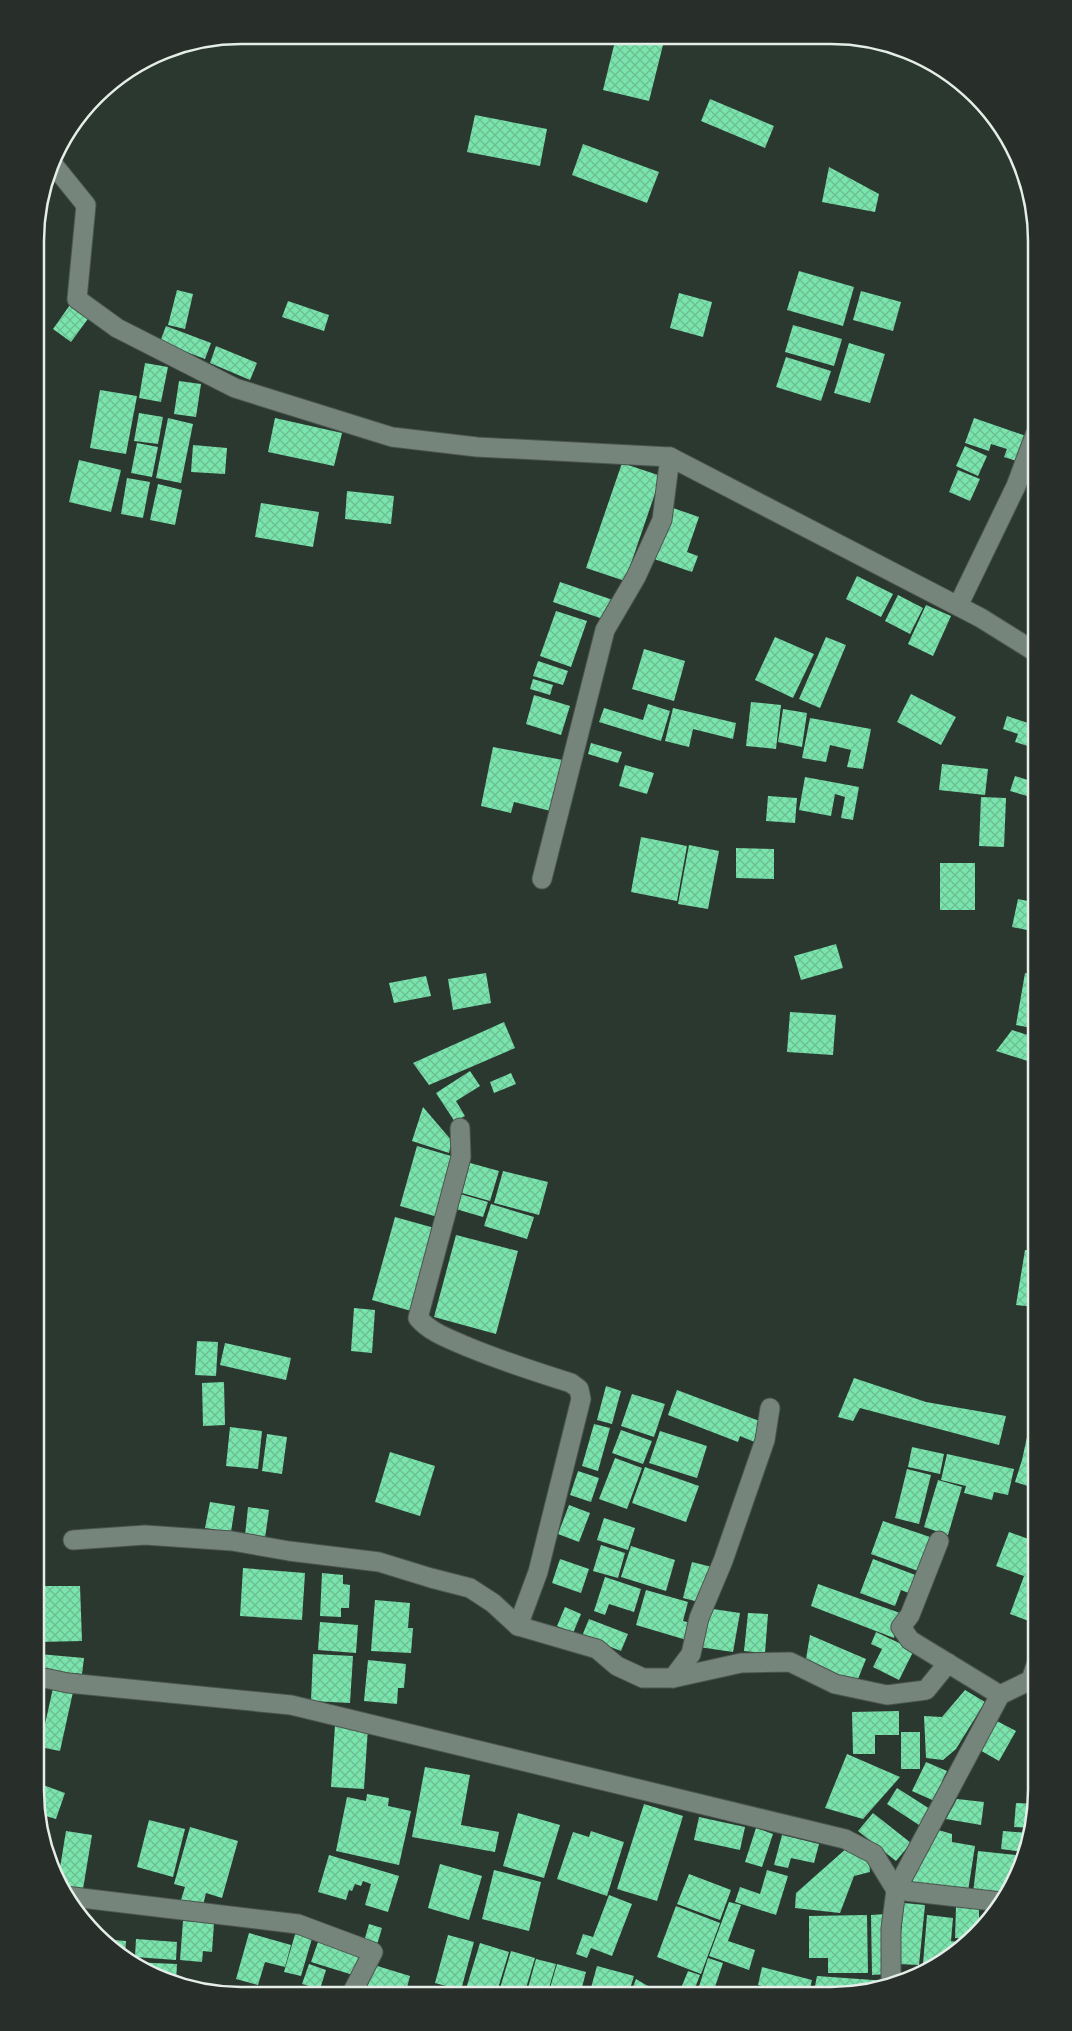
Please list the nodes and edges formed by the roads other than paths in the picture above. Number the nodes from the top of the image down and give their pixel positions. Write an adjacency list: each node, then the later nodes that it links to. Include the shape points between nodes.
1 (57, 169): 3 (street, via 86,205 77,299 117,328 235,388 392,437 477,447)
2 (1028, 454): 4 (street)
3 (670, 457): 4 (street); 6 (street, via 662,520 636,577 605,630)
4 (958, 606): 5 (street)
5 (1028, 647)
6 (542, 879)
7 (460, 1128): 11 (street, via 461,1157 418,1318 425,1327 443,1336 503,1361 571,1383 579,1388 580,1394 538,1572)
8 (770, 1408): 14 (street, via 764,1440 723,1561 698,1618 691,1654)
9 (73, 1540): 11 (street, via 144,1534 232,1541 378,1562 470,1588)
10 (939, 1541): 12 (street, via 910,1615 901,1627 910,1640)
11 (518, 1626): 14 (street, via 597,1650 617,1666 643,1678)
12 (948, 1663): 14 (street, via 926,1690 887,1695 836,1684 790,1662 741,1663); 16 (street)
13 (44, 1678): 17 (street, via 291,1705 845,1839 874,1854)
14 (673, 1678)
15 (1028, 1681): 16 (street)
16 (1000, 1695): 17 (street)
17 (896, 1890): 19 (street); 20 (street, via 890,1928)
18 (75, 1897): 21 (street, via 298,1924 373,1952)
19 (994, 1901)
20 (891, 1978)
21 (355, 1987)

